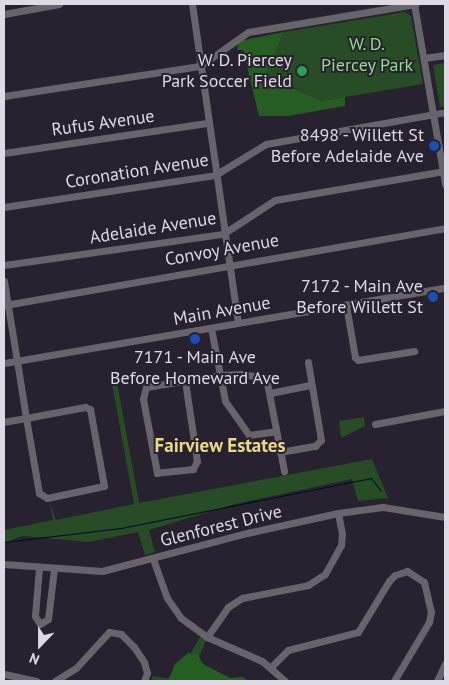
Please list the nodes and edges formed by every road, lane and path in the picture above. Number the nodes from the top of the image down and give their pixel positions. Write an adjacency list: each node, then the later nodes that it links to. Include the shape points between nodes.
1 (59, 4): 4 (street)
2 (192, 4): 7 (street)
3 (415, 4): 6 (street); 7 (street, via 248,32)
4 (4, 14)
5 (445, 55): 6 (street)
6 (424, 58): 10 (street)
7 (200, 66): 8 (street); 11 (street)
8 (4, 96)
9 (445, 112): 10 (street, Coronation Avenue)
10 (434, 114): 13 (street); 14 (street, Coronation Avenue, via 266,144)
11 (207, 124): 12 (street, Rufus Avenue); 14 (street)
12 (4, 152)
13 (444, 171): 15 (street); 18 (street, Adelaide Avenue, via 276,200)
14 (215, 175): 16 (street, Coronation Avenue); 18 (street)
15 (445, 184)
16 (4, 207)
17 (445, 228): 20 (street, Convoy Avenue)
18 (223, 234): 19 (street, Adelaide Avenue); 20 (street)
19 (4, 265)
20 (228, 265): 23 (street, Convoy Avenue); 25 (street)
21 (4, 281): 23 (street)
22 (445, 288): 24 (street, Main Avenue)
23 (6, 305): 28 (street)
24 (346, 305): 25 (street, Main Avenue); 27 (street, via 358,360)
25 (238, 324): 26 (street, Main Avenue)
26 (211, 328): 28 (street, Main Avenue); 31 (street)
27 (414, 351)
28 (17, 361): 30 (street, Main Avenue); 36 (street)
29 (308, 362): 33 (street)
30 (4, 363)
31 (220, 375): 32 (street); 34 (street, via 264,376); 39 (street, via 225,401 246,433)
32 (185, 381): 32 (street, via 146,387 143,392 155,467 162,474 193,469 197,461)
33 (310, 385): 34 (street); 40 (street, via 321,440 314,446)
34 (270, 392): 39 (street)
35 (445, 411): 38 (street)
36 (26, 418): 36 (street, via 42,497 104,486 93,415 85,407); 37 (street)
37 (4, 422)
38 (375, 424)
39 (276, 431): 40 (street)
40 (280, 452): 41 (street)
41 (284, 471)
42 (338, 513): 43 (street, Glenforest Drive, via 383,506); 44 (street, Glenforest Drive, via 247,533); 48 (street, via 341,545 319,580 242,598 228,607)
43 (445, 517)
44 (153, 559): 47 (street, Glenforest Drive, via 102,571); 48 (street, via 174,610)
45 (4, 564): 46 (street, Glenforest Drive)
46 (39, 568): 47 (street, Glenforest Drive); 47 (street, via 35,616 40,624 48,619)
47 (54, 569)
48 (207, 637): 50 (street)
49 (445, 664): 57 (street)
50 (271, 666): 55 (street); 56 (street, via 288,650 358,632 389,581 407,571 424,582 431,612 426,628)
51 (4, 674): 52 (street)
52 (36, 681)
53 (54, 681): 54 (street, via 76,668 109,632 121,634 134,647 144,662 147,673)
54 (144, 681)
55 (285, 681)
56 (394, 681)
57 (437, 681)

